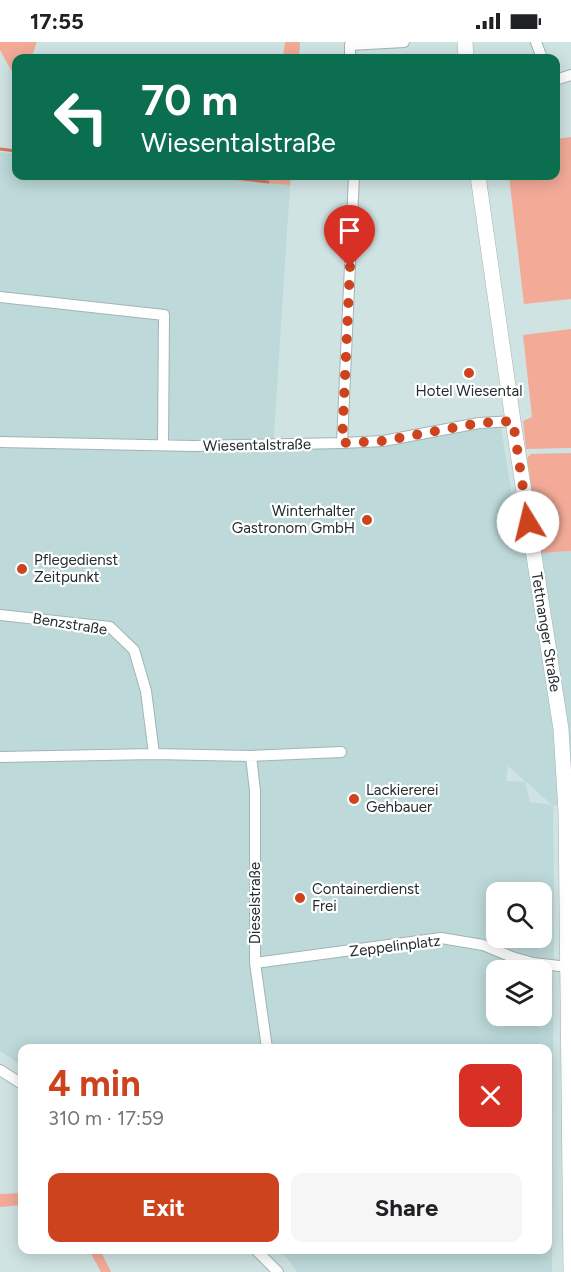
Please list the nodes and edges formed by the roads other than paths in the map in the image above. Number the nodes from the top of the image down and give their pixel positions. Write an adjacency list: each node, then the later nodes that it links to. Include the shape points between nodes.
1 (404, 42): 2 (street, via 350,45)
2 (350, 54)
3 (354, 180): 8 (street)
4 (479, 180): 6 (main road, Tettnanger Straße)
5 (0, 297): 9 (street, via 164,315)
6 (513, 421): 8 (street, Wiesentalstraße, via 479,423 383,441); 16 (main road, Tettnanger Straße, via 561,729)
7 (0, 442): 9 (street, Wiesentalstraße)
8 (342, 443): 9 (street, Wiesentalstraße)
9 (163, 446)
10 (0, 615): 12 (street, Benzstraße, via 110,627 134,650 146,691)
11 (342, 752): 13 (street)
12 (154, 754): 13 (street); 14 (street)
13 (251, 756): 15 (street, Dieselstraße, via 255,791)
14 (0, 757)
15 (255, 963): 16 (street, Zeppelinplatz, via 441,938 483,945 533,963); 17 (street, Dieselstraße)
16 (569, 963): 22 (main road, Tettnanger Straße)
17 (266, 1044)
18 (0, 1070): 19 (street)
19 (18, 1081)
20 (260, 1254): 21 (street)
21 (278, 1272)
22 (571, 1272)

